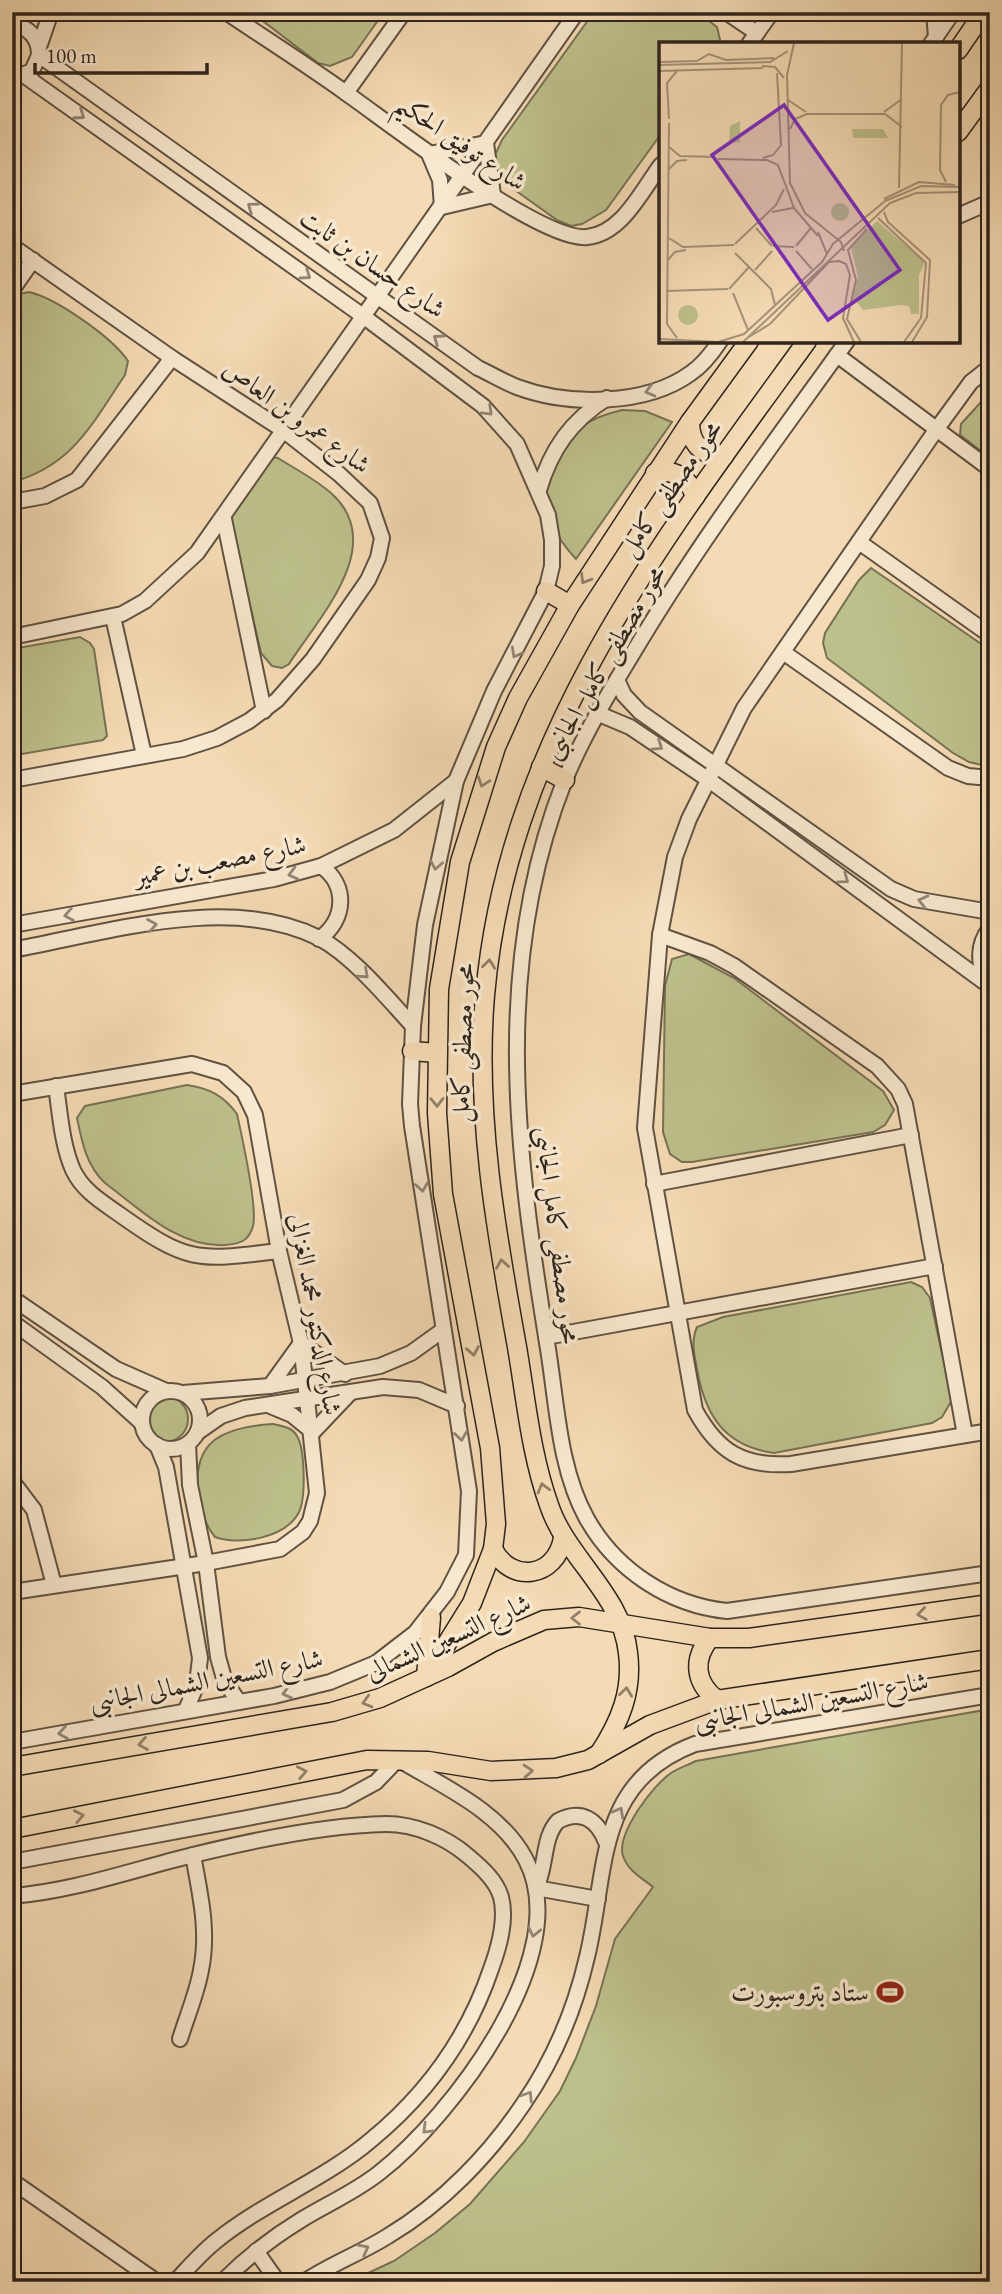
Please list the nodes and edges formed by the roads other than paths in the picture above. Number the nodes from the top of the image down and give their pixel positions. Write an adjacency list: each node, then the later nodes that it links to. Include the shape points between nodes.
1 (20, 12): 11 (street)
2 (51, 12): 15 (street)
3 (226, 12): 18 (street, شارع توفيق الحكيم)
4 (404, 12): 18 (street)
5 (577, 12): 20 (street)
6 (726, 12): 12 (street)
7 (772, 12): 12 (street)
8 (934, 12): 13 (street)
9 (953, 12): 13 (street)
10 (984, 12): 14 (main road)
11 (12, 22): 15 (street, شارع حسان بن ثابت, via 27,29)
12 (753, 38)
13 (933, 40)
14 (960, 47)
15 (39, 51): 16 (street, via 37,63); 31 (street, شارع حسان بن ثابت, one-way to 15)
16 (17, 79): 32 (street, شارع حسان بن ثابت, one-way to 32)
17 (990, 88): 19 (main road)
18 (346, 93): 21 (street, شارع توفيق الحكيم)
19 (960, 129)
20 (486, 143): 21 (street); 23 (street); 24 (street)
21 (429, 154): 23 (street, شارع توفيق الحكيم); 26 (street, via 440,180)
22 (659, 167): 24 (street, شارع توفيق الحكيم, via 619,221 604,233 586,237 551,228)
23 (463, 176): 24 (street, شارع توفيق الحكيم); 26 (street)
24 (493, 195): 26 (street)
25 (990, 202): 27 (street)
26 (442, 207): 31 (street)
27 (960, 215)
28 (12, 246): 29 (street, شارع عمرو بن العاص)
29 (33, 260): 30 (street); 38 (street, شارع عمرو بن العاص)
30 (12, 289)
31 (377, 297): 32 (street); 40 (street, شارع حسان بن ثابت, one-way to 31, via 569,398 517,387 478,368)
32 (363, 316): 42 (street); 47 (street, شارع حسان بن ثابت, one-way to 47, via 483,406 517,444)
33 (719, 343): 40 (street, شارع حسان بن ثابت, one-way to 40, via 708,358 673,384)
34 (747, 343): 41 (main road, محور مصطفى كامل)
35 (806, 343): 44 (main road, محور مصطفى كامل)
36 (846, 343): 37 (street, محور مصطفى كامل الجانبى)
37 (837, 355): 43 (street); 58 (street, محور مصطفى كامل الجانبى, via 690,561)
38 (172, 358): 42 (street, شارع عمرو بن العاص); 49 (street, via 77,480 45,496)
39 (990, 367): 43 (street, via 971,382)
40 (608, 398): 47 (street, via 570,426 556,446)
41 (690, 422): 44 (main road, via 698,448); 46 (main road, محور مصطفى كامل)
42 (283, 430): 50 (street); 59 (street, شارع عمرو بن العاص, via 370,503 382,538 378,558 356,598 306,667)
43 (936, 430): 45 (street); 51 (street)
44 (724, 456): 48 (main road, محور مصطفى كامل)
45 (990, 469)
46 (655, 473): 48 (main road, via 681,475); 53 (main road, محور مصطفى كامل, one-way to 53)
47 (539, 491): 52 (street, شارع حسان بن ثابت, via 552,540)
48 (695, 497): 62 (main road, محور مصطفى كامل, via 599,646)
49 (12, 502)
50 (223, 519): 54 (street, via 197,553 158,590); 59 (street)
51 (859, 542): 55 (street); 57 (street)
52 (546, 591): 53 (main road); 67 (street, one-way to 67, via 490,701)
53 (570, 605): 78 (main road, محور مصطفى كامل, one-way to 78, via 518,698 476,804 444,946)
54 (113, 617): 56 (street); 61 (street)
55 (990, 635)
56 (12, 637)
57 (783, 652): 63 (street, via 744,708); 64 (street, via 948,768)
58 (617, 680): 60 (street, محور مصطفى كامل الجانبى); 63 (street, via 640,712)
59 (264, 711): 61 (street, شارع عمرو بن العاص, via 201,744)
60 (599, 714): 63 (street, one-way to 63); 66 (street, محور مصطفى كامل الجانبى)
61 (144, 755): 65 (street, شارع عمرو بن العاص)
62 (541, 767): 66 (main road); 108 (main road, محور مصطفى كامل, one-way to 62, via 537,1461 507,1290 490,1190 483,1071 485,994 493,942 517,839)
63 (712, 773): 69 (street, one-way to 63, via 938,905 891,889); 72 (street, via 675,857); 75 (street, one-way to 75)
64 (990, 778)
65 (12, 779)
66 (565, 780): 89 (street, محور مصطفى كامل الجانبى, via 542,850 516,995 520,1148)
67 (456, 781): 68 (street, شارع مصعب بن عمير, via 394,830); 76 (street, one-way to 76, via 425,925)
68 (321, 866): 70 (street, شارع مصعب بن عمير, one-way to 70, via 274,879); 73 (street, via 334,875 341,902 331,930)
69 (990, 912)
70 (12, 925)
71 (990, 928): 75 (street, via 979,958)
72 (660, 935): 81 (street, via 734,966 877,1066 898,1089); 82 (street, via 646,1114)
73 (319, 939): 74 (street, شارع مصعب بن عمير, one-way to 73, via 208,917 262,922); 76 (street, شارع مصعب بن عمير, one-way to 76, via 374,984)
74 (12, 950)
75 (988, 985)
76 (413, 1026): 77 (street)
77 (412, 1051): 78 (main road); 88 (street, one-way to 88, via 410,1104)
78 (437, 1053): 109 (main road, محور مصطفى كامل, one-way to 109, via 443,1194 494,1473)
79 (56, 1086): 80 (street, شارع الدكتور محمد الغزالى); 83 (street, via 68,1158 84,1187 96,1198 161,1244 191,1256 223,1258); 83 (street, شارع الدكتور محمد الغزالى, via 192,1064 209,1067 234,1081 255,1115)
80 (12, 1094)
81 (911, 1135): 82 (street); 84 (street)
82 (654, 1184): 86 (street)
83 (279, 1251): 90 (street, شارع الدكتور محمد الغزالى)
84 (934, 1266): 86 (street); 104 (street)
85 (12, 1297): 94 (street, via 116,1369)
86 (677, 1313): 89 (street); 104 (street, via 695,1410 706,1431 744,1460 791,1464)
87 (12, 1322): 100 (street, via 102,1387)
88 (443, 1330): 91 (street, via 396,1361); 99 (street)
89 (546, 1337): 112 (street, محور مصطفى كامل الجانبى, via 566,1466 575,1493 603,1543 633,1572 689,1604 727,1611)
90 (301, 1343): 91 (street); 92 (street, شارع الدكتور محمد الغزالى); 93 (street)
91 (345, 1374): 92 (street)
92 (306, 1380): 93 (street); 97 (street, شارع الدكتور محمد الغزالى)
93 (270, 1386): 95 (street)
94 (166, 1391): 95 (street); 100 (street, via 148,1402)
95 (183, 1393): 102 (street, via 199,1409)
96 (351, 1393): 97 (street); 99 (street, via 401,1387); 103 (street)
97 (308, 1399): 98 (street); 103 (street, شارع الدكتور محمد الغزالى)
98 (266, 1404): 102 (street, via 221,1416); 103 (street, via 292,1415)
99 (457, 1406): 116 (street, one-way to 116, via 469,1491 469,1535 466,1555)
100 (142, 1423): 106 (street)
101 (990, 1431): 104 (street)
102 (198, 1432): 105 (street)
103 (313, 1432): 110 (street, شارع الدكتور محمد الغزالى, via 317,1493 303,1532 280,1549)
104 (965, 1435)
105 (188, 1444): 106 (street, via 172,1450); 110 (street, via 190,1485)
106 (157, 1445): 111 (street, via 166,1467)
107 (12, 1481): 113 (street, via 34,1510)
108 (563, 1538): 109 (main road, via 556,1557 532,1573 512,1570); 117 (main road, محور مصطفى كامل)
109 (493, 1549): 120 (main road, محور مصطفى كامل, via 472,1603)
110 (206, 1563): 111 (street, شارع الدكتور محمد الغزالى); 123 (street, via 220,1669)
111 (183, 1567): 113 (street, شارع الدكتور محمد الغزالى); 124 (street, via 200,1658 197,1684)
112 (990, 1573)
113 (54, 1585): 114 (street, شارع الدكتور محمد الغزالى)
114 (12, 1592)
115 (990, 1604): 118 (main road, شارع التسعين الشمالى, one-way to 118, via 788,1635)
116 (431, 1617): 120 (main road); 123 (street, شارع التسعين الشمالى الجانبى, one-way to 123, via 397,1649 354,1674)
117 (620, 1622): 118 (main road, شارع التسعين الشمالى); 120 (main road, شارع التسعين الشمالى, one-way to 120, via 575,1616 544,1620); 126 (main road, محور مصطفى كامل, one-way to 117, via 625,1703 628,1652)
118 (710, 1638): 122 (main road, via 702,1647 697,1671)
119 (990, 1659): 122 (main road)
120 (426, 1676): 128 (main road, شارع التسعين الشمالى, one-way to 128, via 380,1698 332,1712)
121 (990, 1695): 130 (street, شارع التسعين الشمالى الجانبى, one-way to 121, via 615,1819 648,1770 670,1753 695,1744)
122 (717, 1700): 126 (main road, via 650,1725)
123 (239, 1702): 124 (street, شارع التسعين الشمالى الجانبى)
124 (186, 1710): 125 (street, شارع التسعين الشمالى الجانبى, one-way to 125)
125 (12, 1742)
126 (599, 1754): 127 (main road, one-way to 126, via 523,1772 556,1768)
127 (398, 1759): 129 (main road, one-way to 127, via 332,1766); 132 (street, via 376,1782 343,1800); 133 (street, via 481,1811 508,1834 526,1860)
128 (12, 1767)
129 (12, 1829)
130 (606, 1842): 133 (street, via 596,1823 587,1817 558,1821 547,1838 547,1858); 135 (street)
131 (193, 1855): 134 (street, via 66,1889); 136 (street, via 203,1908 204,1949 197,1989); 140 (street, via 370,1825 426,1831 463,1852 491,1879 503,1907 502,1932 480,2003 443,2065 418,2095 344,2161 215,2242)
132 (12, 1861)
133 (536, 1888): 135 (street); 138 (street, one-way to 138, via 537,1922 522,1979 486,2055 465,2083 437,2118 380,2173)
134 (12, 1896)
135 (598, 1899): 143 (street, one-way to 135, via 420,2214 502,2133 562,2035 587,1958)
136 (180, 2039)
137 (12, 2181): 139 (street)
138 (256, 2251): 141 (street); 142 (street)
139 (157, 2282)
140 (175, 2282)
141 (222, 2282)
142 (278, 2282)
143 (304, 2282)

